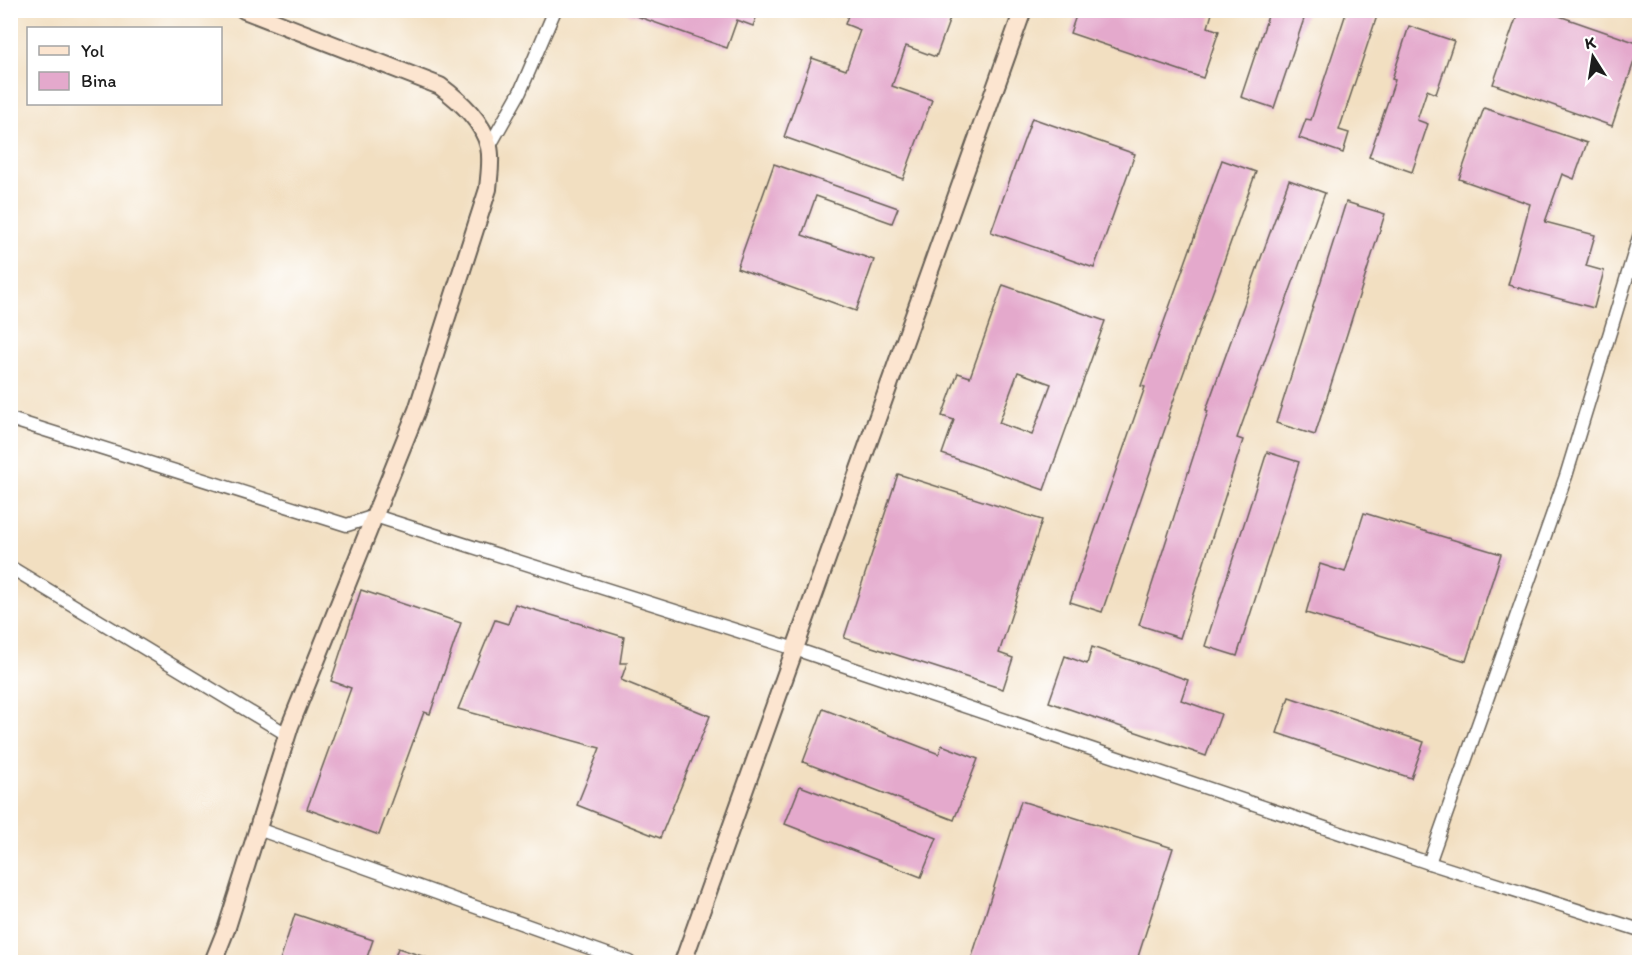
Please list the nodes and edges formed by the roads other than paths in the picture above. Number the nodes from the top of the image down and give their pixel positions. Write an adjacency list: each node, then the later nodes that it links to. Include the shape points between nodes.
1 (244, 10): 4 (street, via 440,86 463,104)
2 (555, 10): 4 (street, via 520,92)
3 (1023, 10): 9 (street)
4 (489, 147): 7 (street, via 488,189 417,410)
5 (1640, 234): 12 (street, via 1566,476)
6 (10, 419): 7 (street, via 347,525)
7 (375, 516): 9 (street); 10 (street)
8 (10, 567): 10 (street)
9 (795, 649): 12 (street); 16 (street)
10 (288, 735): 11 (street)
11 (258, 829): 14 (street); 15 (street)
12 (1429, 863): 13 (street)
13 (1640, 930)
14 (213, 963)
15 (629, 963)
16 (683, 963)

